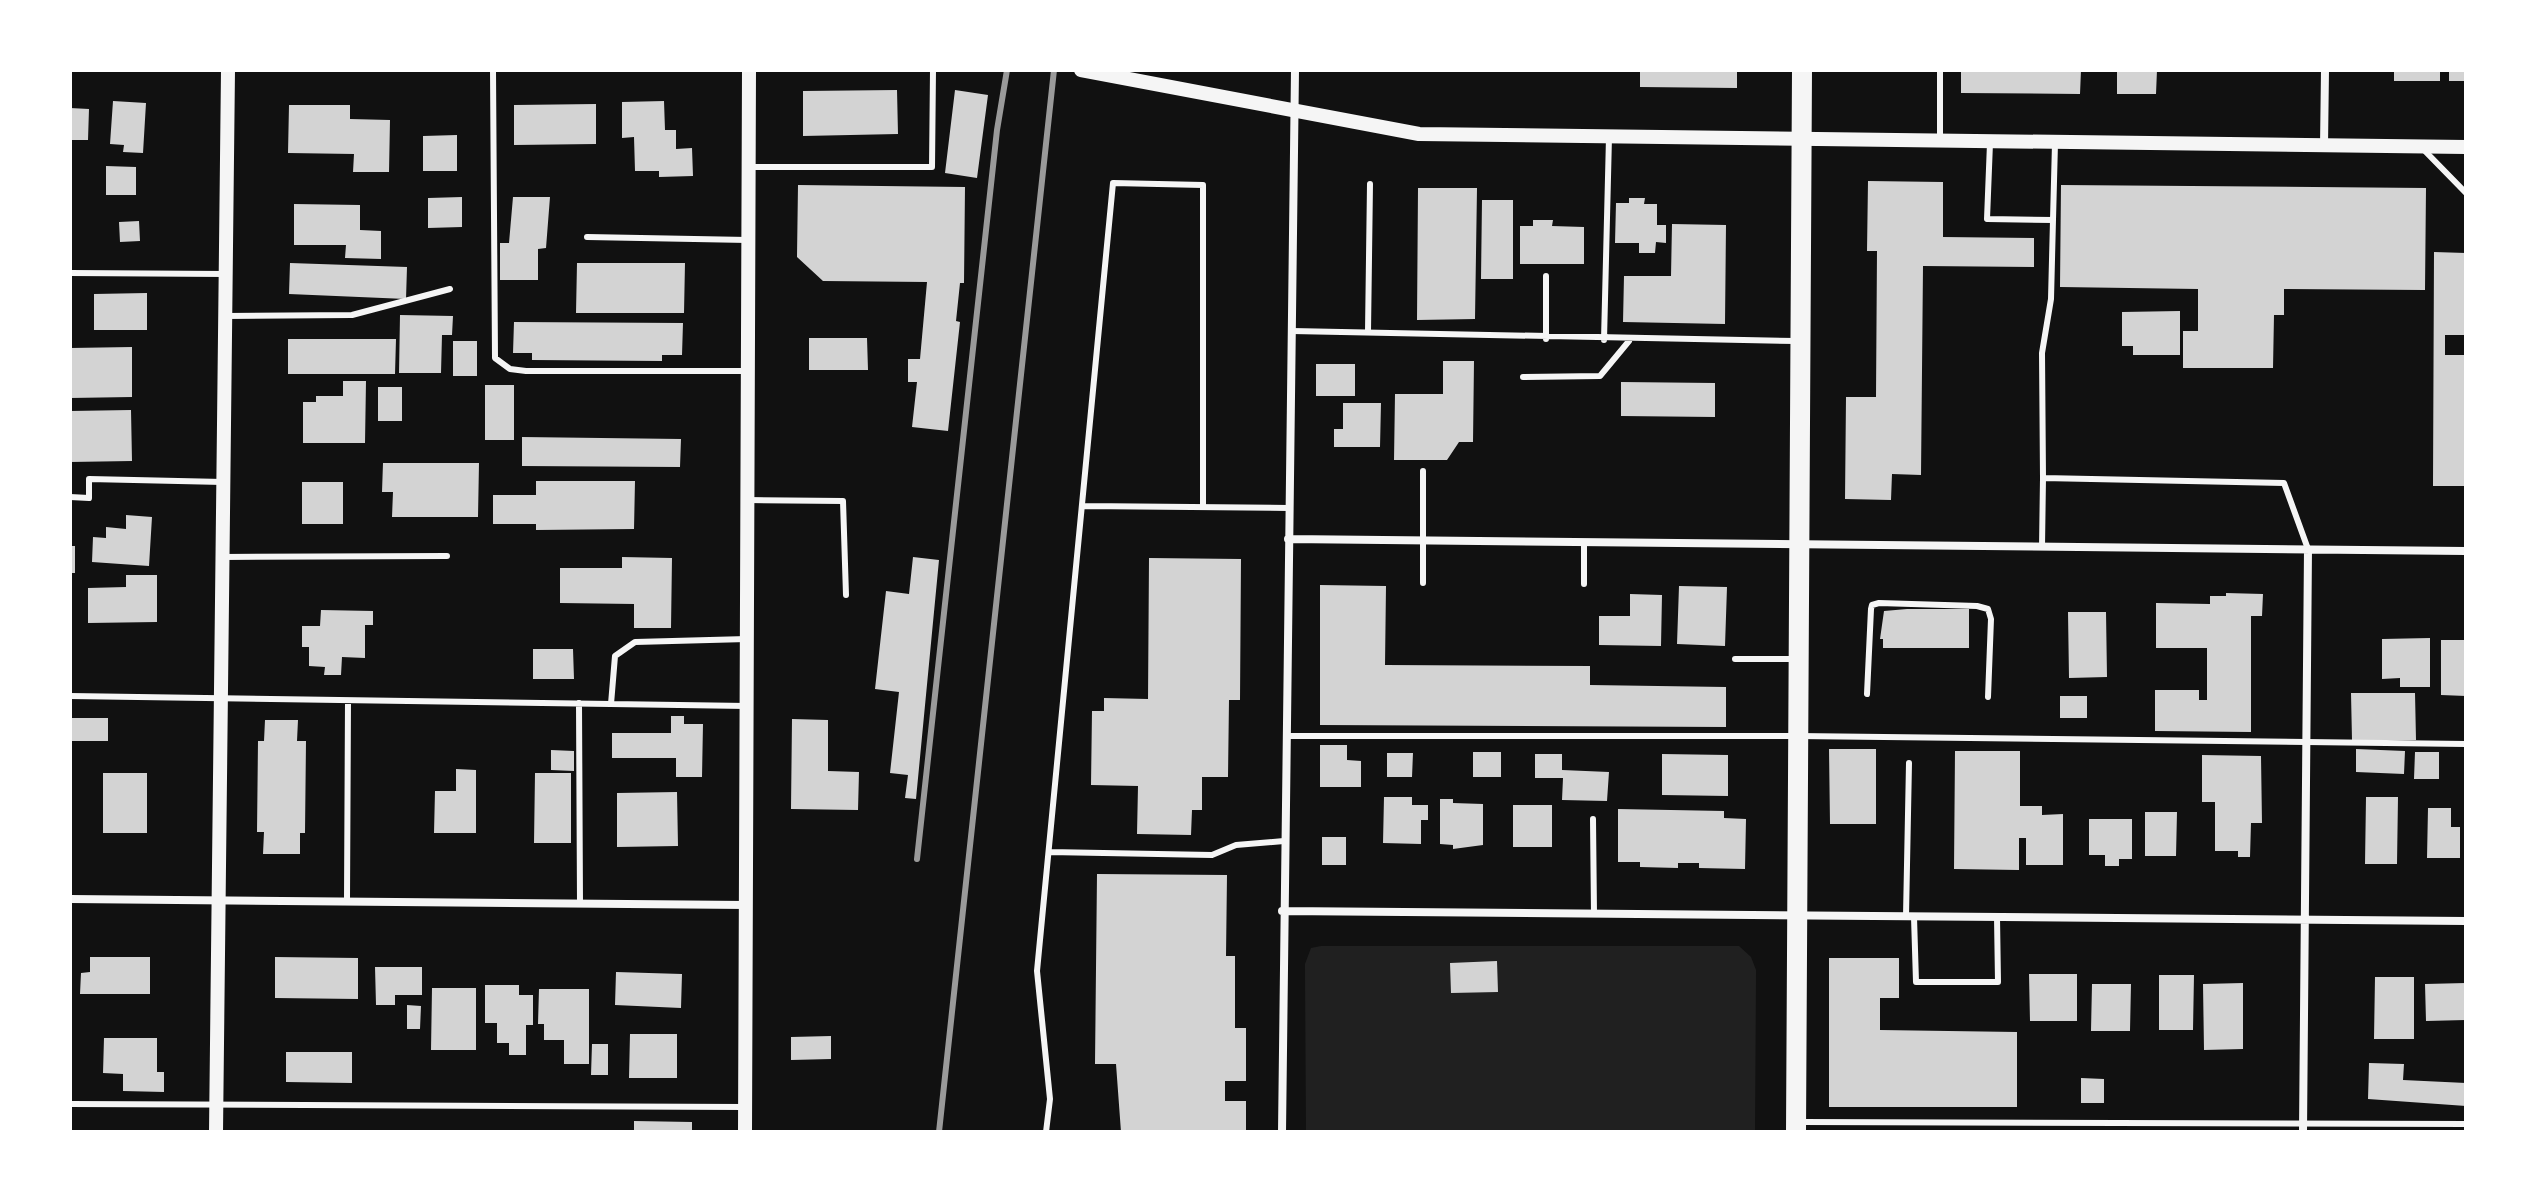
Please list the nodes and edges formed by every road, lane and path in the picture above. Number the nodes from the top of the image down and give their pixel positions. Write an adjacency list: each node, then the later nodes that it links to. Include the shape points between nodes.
1 (228, 70): 26 (street)
2 (493, 70): 36 (lane, via 495,358 510,369 526,371)
3 (749, 70): 19 (street)
4 (933, 70): 19 (lane, via 932,167)
5 (1081, 70): 10 (street)
6 (1295, 70): 10 (street)
7 (1802, 70): 12 (main road)
8 (1940, 70): 13 (lane)
9 (2325, 70): 16 (street)
10 (1295, 109): 11 (street, via 1419,134); 30 (street)
11 (1609, 137): 12 (street); 33 (lane)
12 (1802, 141): 13 (street); 35 (main road)
13 (1940, 142): 14 (street)
14 (1990, 143): 15 (street); 22 (lane, via 1987,219)
15 (2055, 143): 16 (street); 22 (lane)
16 (2324, 146): 17 (street)
17 (2421, 147): 18 (street); 21 (lane)
18 (2466, 147)
19 (749, 167): 24 (street)
20 (1370, 184): 31 (lane)
21 (2466, 193)
22 (2053, 220): 39 (lane, via 2051,299 2042,353)
23 (587, 237): 24 (lane)
24 (748, 240): 36 (street)
25 (70, 273): 26 (lane)
26 (226, 274): 29 (street)
27 (1546, 276): 32 (lane)
28 (450, 289): 29 (lane, via 352,315)
29 (225, 316): 40 (street)
30 (1292, 331): 31 (lane); 45 (street)
31 (1368, 332): 32 (lane)
32 (1546, 339): 33 (lane)
33 (1604, 340): 34 (lane)
34 (1629, 341): 35 (lane); 37 (lane, via 1600,376)
35 (1800, 341): 49 (main road)
36 (748, 371): 42 (street)
37 (1523, 377)
38 (1423, 471): 47 (lane)
39 (2043, 478): 50 (lane); 51 (lane, via 2284,483)
40 (223, 482): 41 (lane, via 89,479 89,498); 54 (street)
41 (70, 497)
42 (748, 500): 57 (lane, via 843,501); 58 (street)
43 (1084, 506): 44 (lane); 44 (lane, via 1113,183 1203,185); 76 (lane)
44 (1203, 507): 45 (lane)
45 (1289, 508): 46 (street)
46 (1288, 539): 47 (street); 69 (street)
47 (1422, 541): 48 (street); 55 (lane)
48 (1584, 542): 49 (street); 56 (lane)
49 (1798, 545): 50 (street); 60 (main road)
50 (2042, 547): 51 (street)
51 (2308, 549): 52 (street); 71 (street)
52 (2466, 551)
53 (447, 556): 54 (lane)
54 (222, 557): 64 (street)
55 (1423, 583)
56 (1584, 584)
57 (846, 595)
58 (747, 639): 67 (lane, via 635,642 615,656); 68 (street)
59 (1735, 659): 60 (lane)
60 (1798, 659): 70 (main road)
61 (1867, 694): 63 (lane, via 1871,609 1879,603 1988,609)
62 (70, 696): 64 (lane)
63 (1988, 697)
64 (221, 700): 65 (lane); 78 (street)
65 (348, 701): 66 (lane); 79 (lane)
66 (579, 703): 67 (lane); 80 (lane)
67 (611, 704): 68 (lane)
68 (747, 706): 81 (street)
69 (1285, 736): 70 (lane); 75 (street)
70 (1798, 736): 71 (lane); 84 (main road)
71 (2307, 743): 72 (lane); 87 (street)
72 (2466, 744)
73 (1909, 763): 85 (lane)
74 (1593, 819): 83 (lane)
75 (1284, 841): 76 (lane, via 1236,845 1212,855); 82 (street)
76 (1049, 852): 99 (lane, via 1037,971 1050,1099)
77 (70, 899): 78 (street)
78 (218, 900): 79 (street); 90 (street)
79 (347, 901): 80 (street)
80 (580, 903): 81 (street)
81 (747, 905): 91 (street)
82 (1282, 911): 83 (street); 100 (street)
83 (1594, 914): 84 (street)
84 (1798, 915): 85 (street); 95 (main road)
85 (1910, 916): 86 (street); 86 (lane, via 1916,982 1998,982)
86 (1997, 917): 87 (street)
87 (2305, 919): 88 (street); 96 (street)
88 (2466, 921)
89 (70, 1104): 90 (lane)
90 (216, 1106): 91 (lane); 97 (street)
91 (745, 1107): 98 (street)
92 (1868, 1122): 93 (lane); 95 (lane); 101 (lane)
93 (2034, 1122): 96 (lane); 102 (lane)
94 (2466, 1124): 96 (lane)
95 (1796, 1127)
96 (2303, 1127)
97 (216, 1132)
98 (745, 1132)
99 (1046, 1132)
100 (1282, 1132)
101 (1868, 1132)
102 (2034, 1132)

